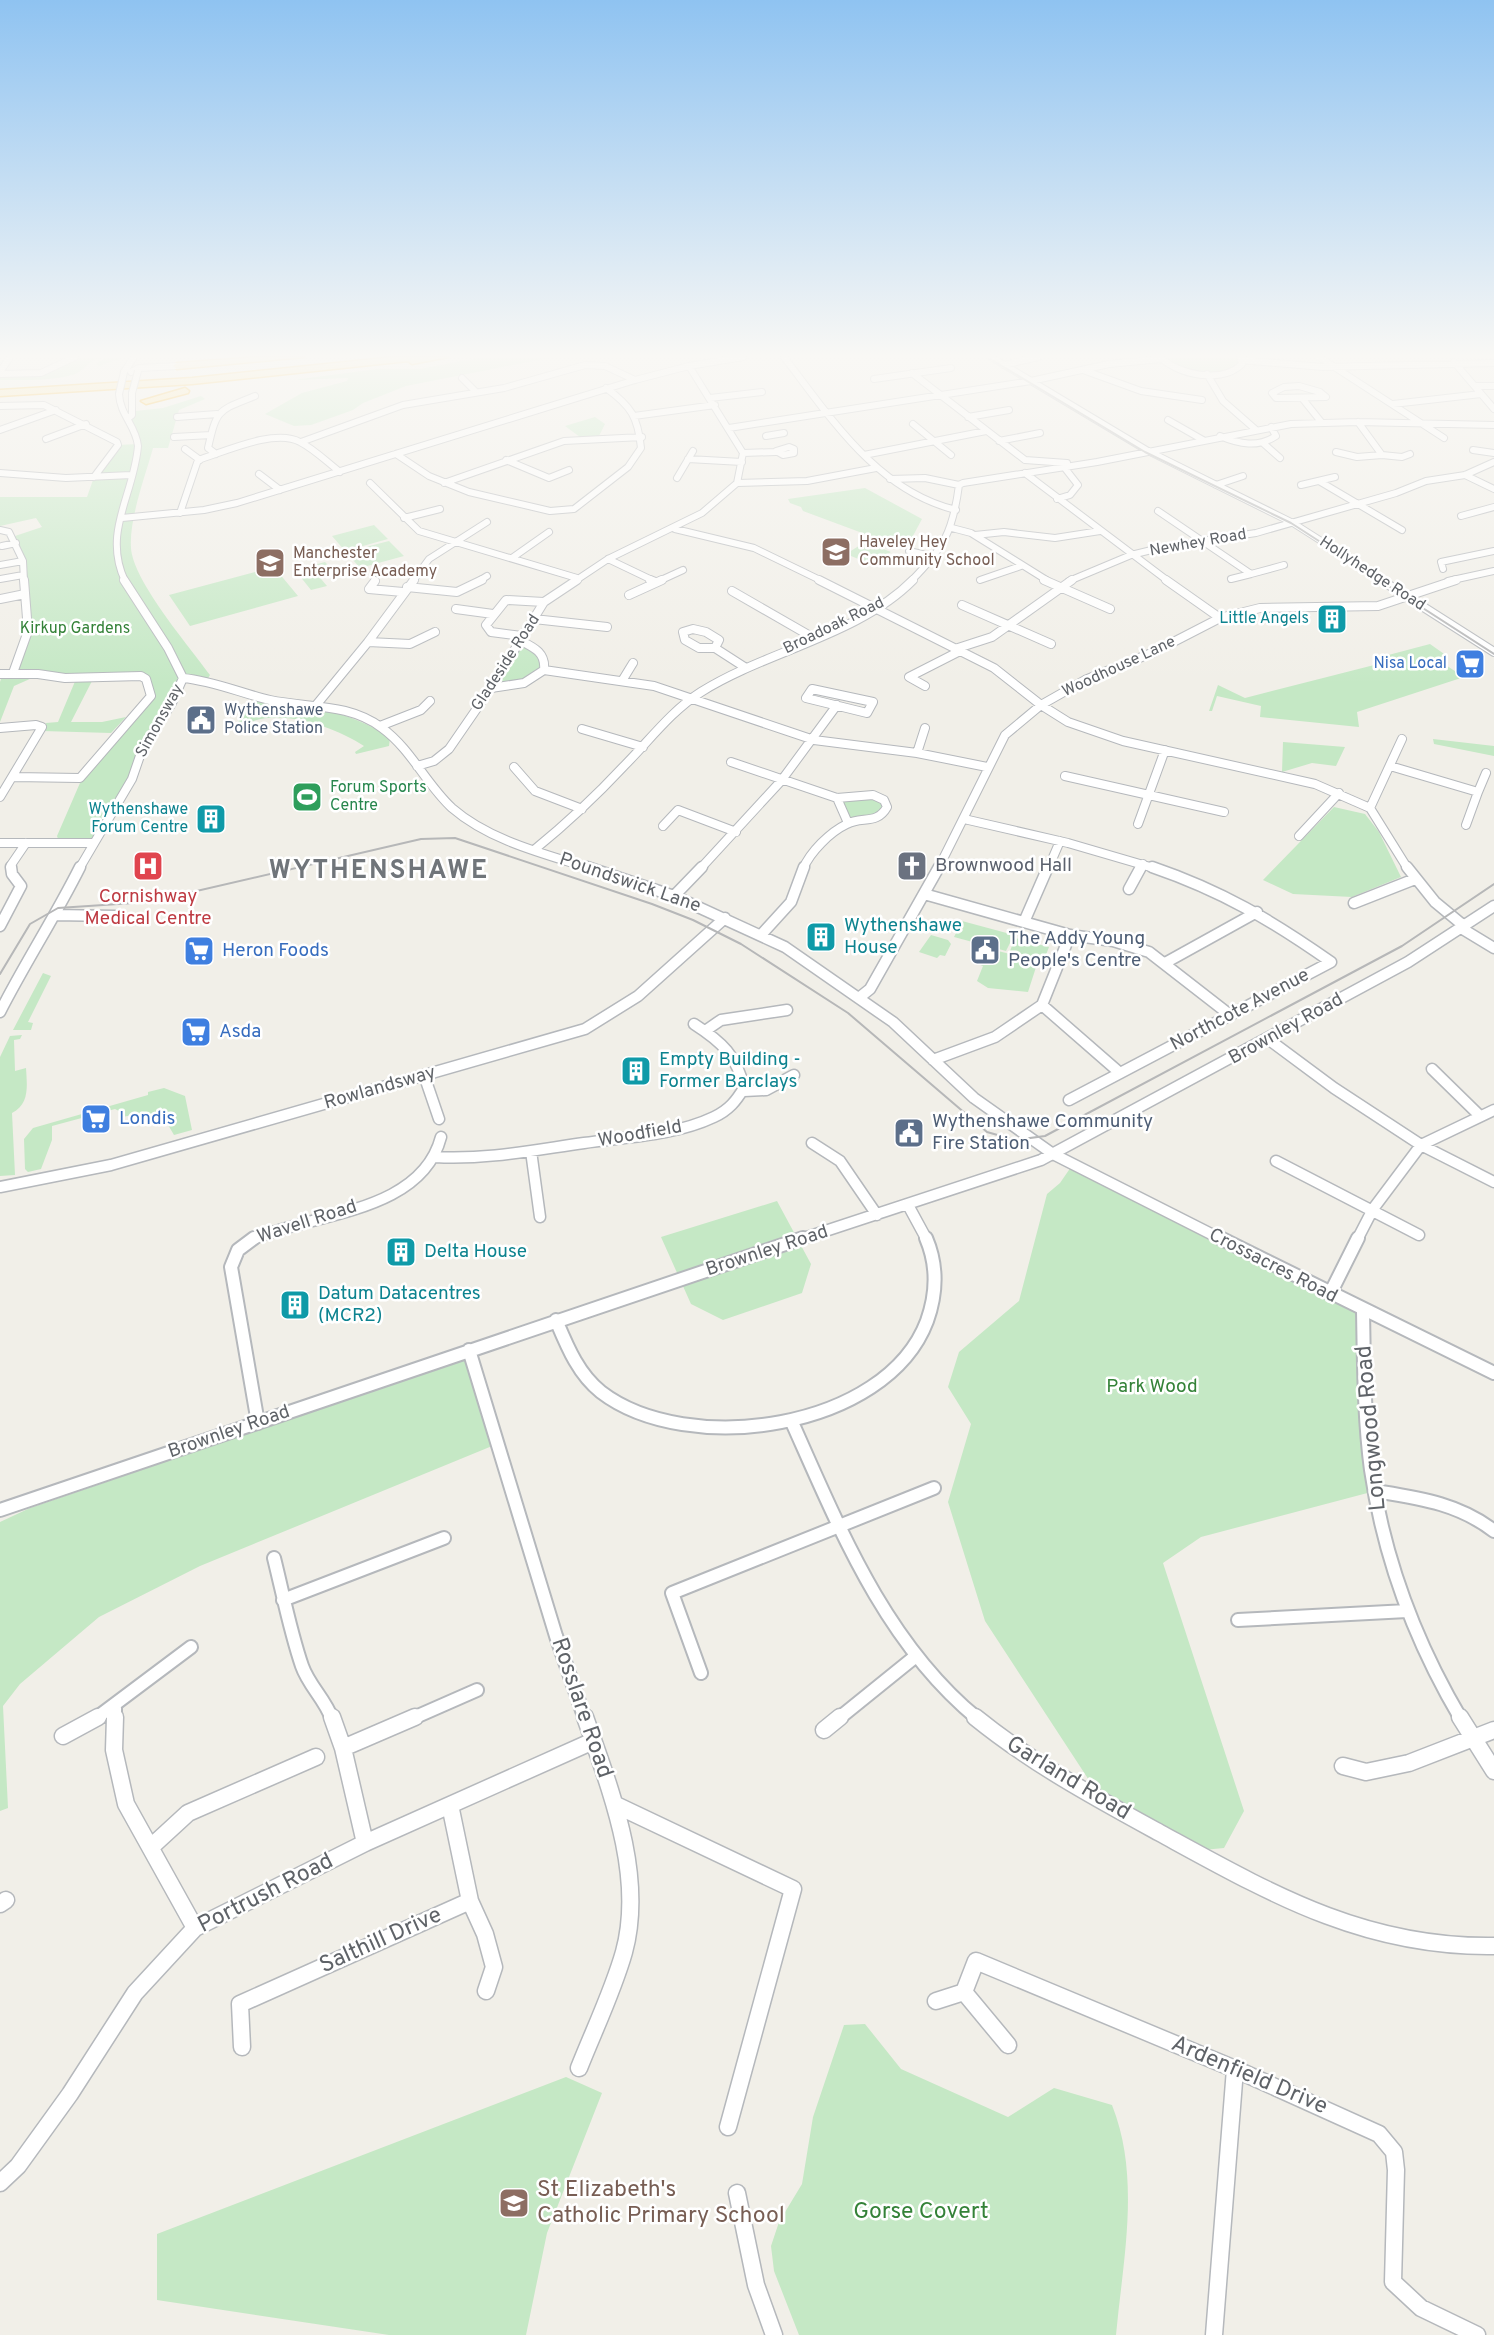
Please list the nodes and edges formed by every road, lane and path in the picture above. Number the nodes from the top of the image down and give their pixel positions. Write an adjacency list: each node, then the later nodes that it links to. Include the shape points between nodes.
1 (102, 466): 25 (street)
2 (133, 466): 22 (street, Simonsway)
3 (195, 466): 44 (street)
4 (332, 466): 19 (street)
5 (359, 466): 19 (street)
6 (414, 466): 30 (street)
7 (490, 466): 30 (street)
8 (520, 466): 17 (street, via 549,478)
9 (629, 466): 30 (street, via 574,509 550,511)
10 (685, 466): 26 (street)
11 (741, 466): 31 (street)
12 (1072, 466): 15 (street)
13 (1177, 466): 33 (street, Hollyhedge Road)
14 (1485, 466): 23 (street, Newhey Road)
15 (1064, 467): 20 (street); 38 (street, via 1078,485 1070,495)
16 (876, 468): 28 (street); 31 (street, via 807,483)
17 (569, 470)
18 (0, 472): 25 (street)
19 (340, 472): 36 (street)
20 (1025, 473): 32 (street); 38 (street)
21 (259, 474): 36 (street)
22 (131, 475): 25 (street); 46 (street, Simonsway)
23 (1465, 475): 35 (street); 39 (street, Newhey Road, via 1426,481)
24 (1243, 476): 33 (street)
25 (94, 477)
26 (681, 477)
27 (1335, 477): 29 (street)
28 (890, 479): 32 (street, via 928,476); 42 (street, via 930,502)
29 (1319, 481): 34 (street); 39 (street)
30 (444, 483)
31 (737, 483): 52 (street, Gladeside Road)
32 (959, 485): 42 (street, Broadoak Road)
33 (1216, 485): 49 (street, Hollyhedge Road)
34 (1301, 485)
35 (1494, 489)
36 (280, 490): 44 (street, via 221,508)
37 (363, 490): 47 (street, via 372,485)
38 (1057, 499): 55 (street)
39 (1360, 504): 49 (street, Newhey Road); 54 (street)
40 (1494, 507): 45 (street)
41 (440, 509): 47 (street)
42 (956, 510): 50 (street, Broadoak Road)
43 (1158, 511): 62 (street)
44 (180, 513): 46 (street)
45 (1461, 516)
46 (122, 518): 120 (street, Simonsway, via 116,560 178,662)
47 (404, 518): 60 (street, via 419,531)
48 (487, 522): 51 (street)
49 (1293, 523): 62 (street, Newhey Road); 95 (street, Hollyhedge Road)
50 (952, 528): 58 (street); 68 (street, Broadoak Road)
51 (477, 529): 56 (street); 60 (street)
52 (675, 529): 71 (street, Gladeside Road); 99 (street, via 754,548)
53 (0, 530): 63 (street, via 9,532)
54 (1402, 530)
55 (1100, 531): 58 (street, via 1055,538 1004,532); 67 (street)
56 (486, 532)
57 (549, 532): 59 (street)
58 (975, 535): 75 (street)
59 (541, 538): 61 (street); 70 (street)
60 (458, 541): 70 (street); 90 (street, via 429,559)
61 (549, 541)
62 (1204, 542): 67 (street, Newhey Road); 79 (street)
63 (16, 543): 64 (street); 72 (street)
64 (2, 547)
65 (909, 551): 68 (street)
66 (1494, 551): 69 (street)
67 (1131, 555): 88 (street, Newhey Road); 103 (street)
68 (935, 556): 99 (street, Broadoak Road, via 908,586)
69 (1466, 557): 76 (street, via 1441,562); 78 (street)
70 (512, 558): 81 (street)
71 (608, 559): 81 (street, Gladeside Road); 87 (street)
72 (23, 561): 73 (street); 80 (street)
73 (0, 565)
74 (1284, 565): 79 (street)
75 (1021, 566): 85 (street); 88 (street)
76 (1443, 569)
77 (683, 570): 87 (street)
78 (1492, 573): 95 (street, Woodhouse Lane)
79 (1251, 574): 83 (street)
80 (23, 575): 82 (street); 92 (street)
81 (577, 578): 97 (street, Gladeside Road)
82 (0, 579)
83 (1231, 579)
84 (485, 580): 90 (street, via 457,592)
85 (980, 580)
86 (375, 581): 89 (street)
87 (655, 582): 93 (street)
88 (1058, 587): 100 (street); 105 (street, Newhey Road)
89 (369, 589): 90 (street); 94 (street)
90 (405, 590): 110 (street)
91 (732, 590): 108 (street)
92 (25, 594): 96 (street); 118 (street, via 28,631)
93 (629, 595)
94 (362, 596)
95 (1405, 596): 103 (street, Woodhouse Lane, via 1378,606 1260,608); 114 (street, Hollyhedge Road)
96 (0, 599)
97 (544, 602): 102 (street, via 510,599); 104 (street, Gladeside Road)
98 (962, 605): 105 (street)
99 (875, 608): 108 (street, Broadoak Road); 113 (street)
100 (1110, 609)
101 (456, 610): 102 (street)
102 (493, 614): 109 (street, via 488,630)
103 (1220, 618): 128 (street, Woodhouse Lane)
104 (534, 619): 106 (street); 109 (street, Gladeside Road)
105 (1010, 626): 111 (street); 113 (street, Newhey Road)
106 (607, 627)
107 (435, 632): 110 (street, via 410,644)
108 (812, 637): 116 (street, Broadoak Road)
109 (520, 638): 117 (street, via 538,650 545,661); 123 (street, Gladeside Road)
110 (368, 642): 126 (street)
111 (1051, 644)
112 (715, 648): 112 (street, via 694,646 683,632 694,628 706,631 719,640); 116 (street)
113 (960, 649): 122 (street, Newhey Road, via 909,677); 128 (street, via 1004,675)
114 (1494, 652)
115 (633, 663): 121 (street)
116 (746, 668): 124 (street, Broadoak Road)
117 (544, 670): 121 (street); 123 (street, via 524,683)
118 (13, 673): 119 (street); 145 (street, via 65,678 141,676 150,696 80,778)
119 (0, 674)
120 (183, 678): 126 (street, Poundswick Lane, via 207,680 271,700); 165 (street, Simonsway, via 142,750 132,779)
121 (622, 681): 124 (street)
122 (925, 686)
123 (491, 688): 139 (street, Gladeside Road, via 442,756)
124 (695, 698): 134 (street); 135 (street, Broadoak Road)
125 (430, 701): 129 (street)
126 (317, 704): 129 (street, Poundswick Lane)
127 (837, 705): 127 (street, via 806,698 812,689 873,702 867,713); 134 (street)
128 (1041, 705): 136 (street, via 1068,722); 142 (street, Woodhouse Lane, via 1005,735)
129 (380, 726): 139 (street, Poundswick Lane)
130 (925, 727): 137 (street)
131 (0, 728): 145 (street, via 41,727)
132 (582, 729): 135 (street)
133 (1402, 739): 140 (street)
134 (814, 740): 137 (street); 146 (street)
135 (643, 747): 153 (street, Broadoak Road)
136 (1165, 750): 148 (street); 149 (street)
137 (917, 753): 142 (street)
138 (732, 762): 146 (street)
139 (417, 766): 166 (street, Poundswick Lane, via 461,815 483,830)
140 (1390, 766): 147 (street); 152 (street)
141 (514, 767): 153 (street, via 534,791)
142 (986, 767): 155 (street, Woodhouse Lane)
143 (1486, 773): 147 (street)
144 (1065, 776): 148 (street)
145 (13, 777): 150 (street)
146 (783, 779): 151 (street); 160 (street)
147 (1478, 792): 159 (street)
148 (1150, 793): 154 (street); 157 (street)
149 (1339, 793): 152 (street); 161 (street)
150 (0, 797)
151 (837, 797): 156 (street); 156 (street, via 873,794 887,807 876,819)
152 (1370, 808): 168 (street)
153 (582, 809): 166 (street, Broadoak Road)
154 (1224, 812)
155 (964, 818): 162 (street, Northcote Avenue); 170 (street, Woodhouse Lane)
156 (848, 823): 181 (street, via 806,862 791,902)
157 (1138, 824)
158 (663, 825): 160 (street, via 678,810)
159 (1466, 825)
160 (736, 832): 171 (street)
161 (1299, 836)
162 (1060, 841): 167 (street, Northcote Avenue); 178 (street)
163 (0, 842): 164 (street)
164 (26, 843): 165 (street); 179 (street, via 11,865 21,886 19,894)
165 (92, 843): 175 (street, Simonsway)
166 (534, 850): 171 (street, Poundswick Lane)
167 (1143, 864): 169 (street); 174 (street, Northcote Avenue)
168 (1415, 880): 172 (street); 180 (street)
169 (1129, 889)
170 (925, 894): 178 (street); 185 (street, Woodhouse Lane, via 870,989)
171 (674, 896): 177 (street, Poundswick Lane)
172 (1353, 903)
173 (1494, 906): 180 (street, Brownley Road)
174 (1257, 912): 184 (street); 189 (street, Northcote Avenue, via 1331,962)
175 (54, 915): 176 (street); 188 (street, Simonsway)
176 (114, 916)
177 (725, 918): 181 (street, Poundswick Lane); 196 (street, Rowlandsway, via 638,996 603,1020)
178 (1024, 922): 182 (street)
179 (0, 926)
180 (1463, 927): 183 (street); 192 (street, Brownley Road)
181 (761, 935): 185 (street, Poundswick Lane)
182 (1069, 935): 184 (street, via 1132,946); 186 (street)
183 (1494, 948)
184 (1165, 962): 189 (street)
185 (860, 997): 193 (street, Poundswick Lane)
186 (1042, 1005): 193 (street, via 1010,1029); 195 (street)
187 (787, 1010): 191 (street, via 721,1020)
188 (0, 1012)
189 (1230, 1015): 195 (street, Northcote Avenue)
190 (694, 1024): 191 (street)
191 (705, 1031): 198 (street, via 733,1056 745,1076)
192 (1268, 1039): 205 (street); 207 (street, Brownley Road)
193 (933, 1060): 207 (street, Poundswick Lane, via 974,1098)
194 (1432, 1069): 201 (street)
195 (1120, 1073): 199 (street, Northcote Avenue)
196 (424, 1075): 202 (street); 211 (street, Rowlandsway, via 111,1165)
197 (794, 1075): 198 (street, via 766,1090)
198 (744, 1091): 206 (street, Woodfield, via 734,1106 699,1123)
199 (1069, 1100)
200 (1494, 1110): 201 (street)
201 (1479, 1115): 205 (street)
202 (439, 1119)
203 (441, 1137): 208 (street, Wavell Road)
204 (812, 1143): 214 (street, via 840,1161)
205 (1421, 1145): 210 (street); 213 (street)
206 (531, 1151): 208 (street, Woodfield); 215 (street)
207 (1053, 1154): 212 (street, Brownley Road); 217 (street, Crossacres Road)
208 (435, 1157): 223 (street, Wavell Road, via 402,1189 251,1239 237,1250 231,1266)
209 (1276, 1161): 213 (street)
210 (1494, 1182)
211 (0, 1187)
212 (908, 1205): 214 (street, Brownley Road); 222 (street, via 930,1243 936,1287 927,1320 907,1357 869,1388 833,1407)
213 (1373, 1209): 216 (street); 217 (street)
214 (877, 1215): 219 (street, Brownley Road)
215 (540, 1217)
216 (1419, 1235)
217 (1330, 1294): 218 (street, Crossacres Road)
218 (1363, 1311): 221 (street, Crossacres Road); 225 (street, Longwood Road, via 1364,1390)
219 (556, 1320): 220 (street, Brownley Road); 222 (street, via 585,1377 648,1418 700,1428)
220 (468, 1350): 223 (street, Brownley Road); 243 (street, Rosslare Road)
221 (1494, 1373)
222 (791, 1420): 227 (street, Garland Road)
223 (258, 1423): 226 (street, Brownley Road)
224 (934, 1488): 227 (street)
225 (1374, 1491): 228 (street, via 1451,1504); 232 (street, Longwood Road)
226 (0, 1510)
227 (840, 1527): 235 (street, Garland Road, via 885,1614); 236 (street, via 672,1593)
228 (1494, 1531)
229 (444, 1538): 231 (street)
230 (274, 1558): 231 (street)
231 (284, 1600): 244 (street, via 302,1667 327,1704)
232 (1406, 1611): 233 (street); 242 (street, Longwood Road)
233 (1238, 1620)
234 (191, 1647): 238 (street)
235 (916, 1656): 239 (street); 254 (street, Garland Road, via 981,1724 1030,1761 1234,1874 1300,1906 1387,1936)
236 (701, 1673)
237 (477, 1690): 244 (street)
238 (115, 1708): 241 (street); 251 (street, via 114,1750 126,1804)
239 (824, 1730)
240 (1494, 1731): 242 (street)
241 (63, 1736)
242 (1472, 1739): 246 (street, via 1387,1768 1366,1772); 247 (street, Longwood Road)
243 (591, 1742): 248 (street, Portrush Road); 249 (street, Rosslare Road)
244 (343, 1748): 250 (street)
245 (316, 1757): 251 (street, via 188,1813)
246 (1343, 1766)
247 (1494, 1771)
248 (450, 1805): 250 (street, Portrush Road); 252 (street)
249 (616, 1805): 260 (street, Rosslare Road, via 631,1884 624,1951); 262 (street, via 793,1889)
250 (365, 1843): 253 (street, Portrush Road)
251 (151, 1847): 253 (street)
252 (470, 1901): 255 (street, via 494,1968); 259 (street, Salthill Drive, via 240,2004)
253 (195, 1928): 263 (street, Portrush Road, via 135,1993 70,2094 18,2166)
254 (1494, 1946)
255 (486, 1991)
256 (964, 1992): 257 (street); 258 (street); 261 (street, Ardenfield Drive, via 976,1961)
257 (936, 2001)
258 (1009, 2045)
259 (242, 2047)
260 (579, 2068)
261 (1235, 2069): 266 (street); 267 (street, Ardenfield Drive, via 1366,2127 1389,2143 1396,2170 1393,2282 1421,2309)
262 (728, 2127)
263 (1, 2181)
264 (737, 2193): 265 (street, via 756,2285)
265 (774, 2335)
266 (1214, 2335)
267 (1477, 2335)

